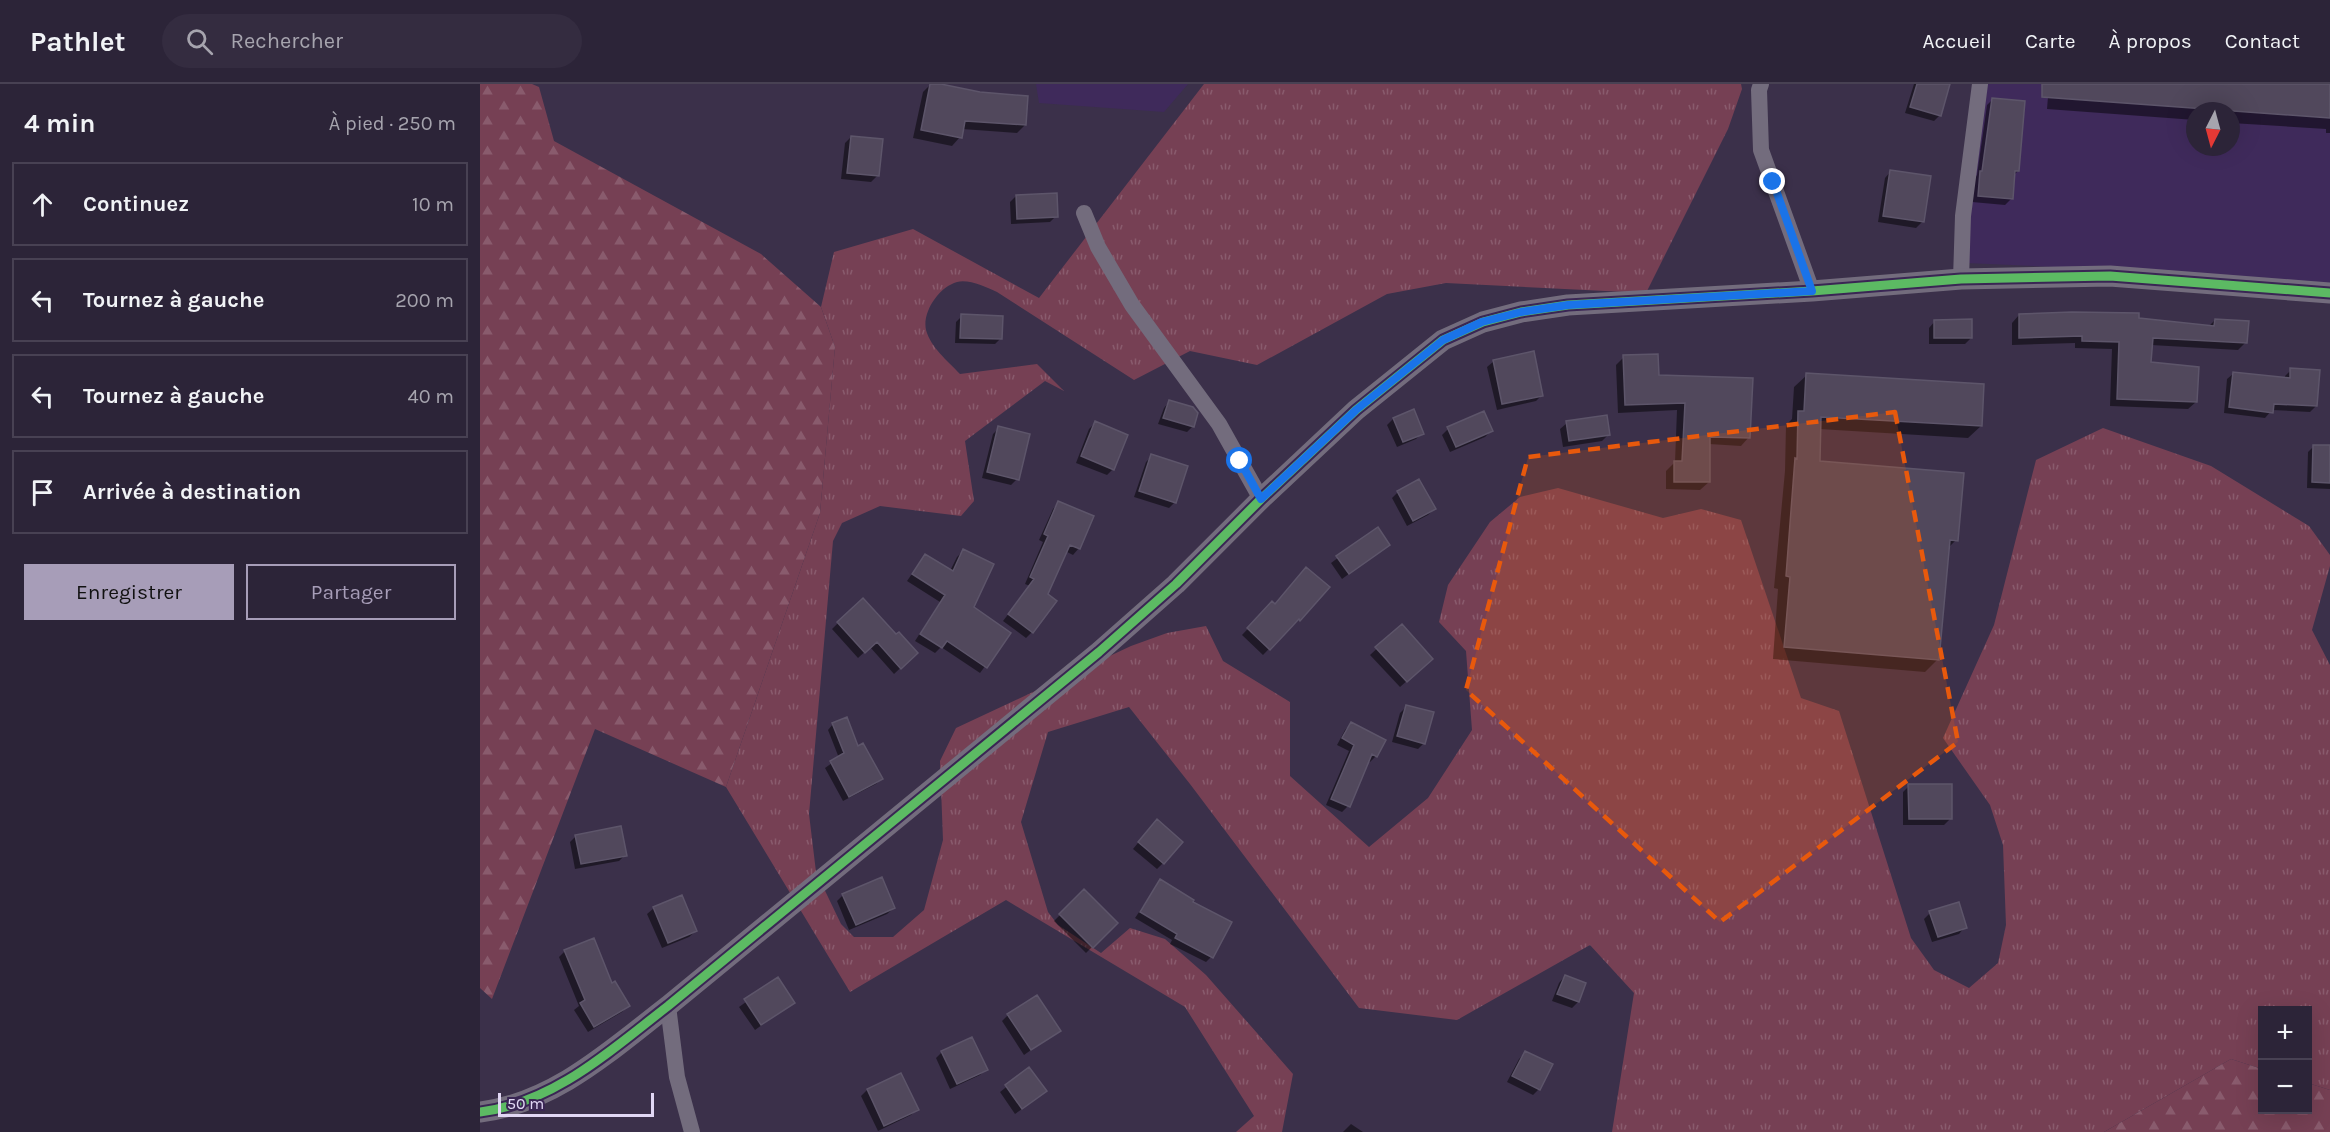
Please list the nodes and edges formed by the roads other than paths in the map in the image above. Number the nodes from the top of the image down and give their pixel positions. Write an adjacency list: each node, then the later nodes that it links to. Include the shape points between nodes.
1 (1761, 84): 5 (street, via 1761,150)
2 (1980, 84): 4 (street, via 1963,216)
3 (1084, 213): 7 (street, via 1098,247 1132,305 1219,424)
4 (1960, 279): 5 (street); 6 (street, via 2110,276)
5 (1812, 291): 7 (street, via 1568,305 1482,322 1443,340 1356,410)
6 (2330, 293)
7 (1261, 499): 8 (street, via 1176,584 1099,652)
8 (668, 1006): 9 (street, via 556,1088 506,1108); 10 (street, via 677,1077)
9 (480, 1112)
10 (692, 1132)

